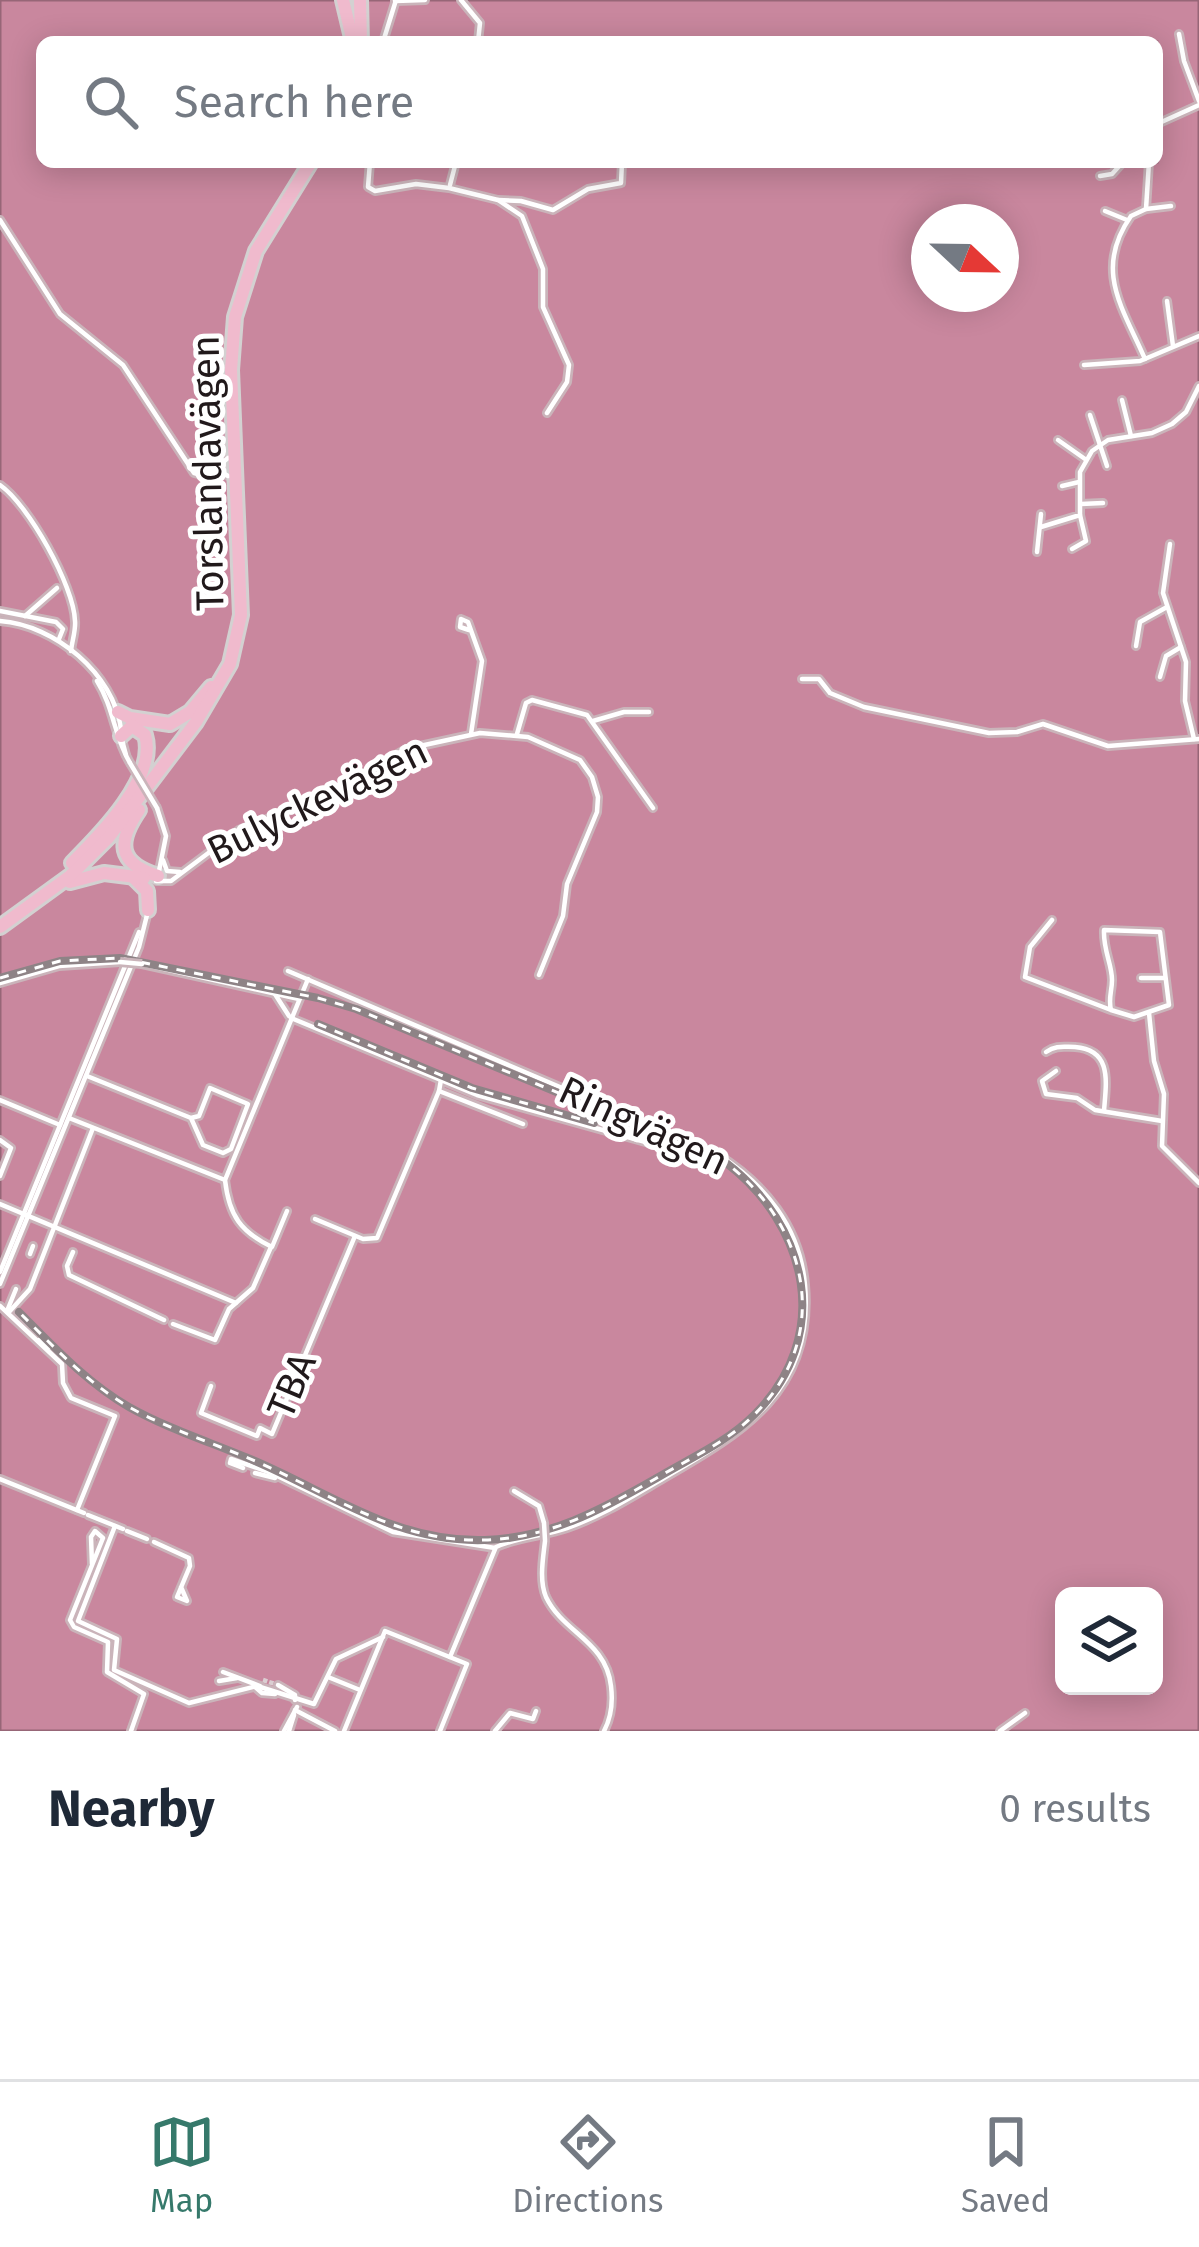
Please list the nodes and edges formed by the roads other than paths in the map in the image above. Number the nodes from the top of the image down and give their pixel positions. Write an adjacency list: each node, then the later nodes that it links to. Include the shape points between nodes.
1 (346, 0): 7 (main road)
2 (360, 0): 8 (main road)
3 (395, 0): 4 (street); 9 (street)
4 (424, 0)
5 (461, 0): 10 (street, via 478,18)
6 (1179, 34): 11 (street)
7 (355, 36)
8 (357, 36)
9 (384, 36)
10 (478, 36)
11 (1199, 103): 12 (street)
12 (1163, 121)
13 (302, 168): 42 (main road, Torslandavägen, via 258,230 233,294)
14 (303, 168): 66 (main road, Torslandavägen, via 256,251 235,317 241,615)
15 (370, 168): 21 (street, via 375,191)
16 (454, 168): 21 (street)
17 (622, 168): 22 (street, via 621,183 589,189 559,209)
18 (1118, 168): 20 (street)
19 (1148, 168): 24 (street)
20 (1100, 176)
21 (449, 188): 22 (street)
22 (498, 200): 35 (street, via 524,220 543,269 543,310 567,358 568,378)
23 (1171, 206): 24 (street)
24 (1146, 209): 27 (street)
25 (1105, 212): 27 (street)
26 (0, 220): 42 (street, via 60,314 123,365 194,473)
27 (1127, 220): 31 (street, via 1112,276 1119,310)
28 (1167, 301): 30 (street)
29 (1199, 335): 30 (street)
30 (1173, 346): 31 (street)
31 (1145, 359): 32 (street)
32 (1084, 365)
33 (1199, 386): 37 (street, via 1176,422)
34 (1122, 400): 37 (street)
35 (547, 413)
36 (1090, 415): 39 (street)
37 (1131, 436): 39 (street)
38 (1058, 440): 40 (street)
39 (1098, 445): 40 (street); 41 (street)
40 (1085, 459): 43 (street)
41 (1107, 466)
42 (224, 468): 66 (main road, Torslandavägen, via 233,618)
43 (1079, 482): 45 (street); 47 (street)
44 (0, 485): 63 (street, via 39,532 59,573 75,622)
45 (1062, 486)
46 (1103, 503): 47 (street)
47 (1081, 505): 49 (street)
48 (1041, 514): 50 (street)
49 (1080, 515): 50 (street); 52 (street, via 1086,541)
50 (1041, 527): 53 (street)
51 (1170, 544): 55 (street)
52 (1072, 549)
53 (1037, 552)
54 (57, 588): 57 (street)
55 (1167, 607): 61 (street, via 1140,622); 62 (street)
56 (0, 611): 57 (street)
57 (25, 616): 60 (street, via 59,624)
58 (0, 621): 60 (street)
59 (469, 630): 72 (street, via 482,661)
60 (58, 641): 63 (street)
61 (1136, 646)
62 (1181, 647): 64 (street, via 1166,656); 69 (street)
63 (71, 650): 71 (street)
64 (1160, 677)
65 (802, 679): 74 (street, via 819,679 830,693 869,708 989,733 1047,724 1108,746)
66 (217, 683): 71 (main road, via 170,724); 80 (main road, Torslandavägen, via 112,825); 81 (main road, via 126,832 128,859); 82 (main road, Torslandavägen, via 109,837)
67 (1199, 710): 69 (street)
68 (649, 712): 70 (street)
69 (1189, 714): 74 (street)
70 (593, 721): 73 (street, via 532,700); 76 (street)
71 (122, 722): 75 (street); 75 (street); 80 (main road, via 146,739 142,770 113,819)
72 (471, 734): 73 (street, Bulyckevägen); 78 (street, Bulyckevägen, via 386,757 323,797 232,834)
73 (517, 734): 87 (street, Bulyckevägen, via 575,757 598,797)
74 (1197, 739)
75 (126, 755): 77 (street, bridge, via 166,830)
76 (653, 808)
77 (163, 860): 78 (street, Bulyckevägen, via 167,871); 81 (street)
78 (179, 873): 81 (street, Bulyckevägen)
79 (126, 874): 81 (main road); 82 (main road, via 78,878); 83 (main road, via 145,888)
80 (57, 878): 85 (main road, Torslandavägen)
81 (157, 879): 83 (street)
82 (40, 898): 85 (main road, Torslandavägen)
83 (148, 910): 97 (street); 100 (street)
84 (1052, 920): 94 (street, via 1030,947 1025,977)
85 (0, 924)
86 (288, 970): 90 (street, Ringvägen)
87 (539, 975)
88 (1141, 978): 89 (street)
89 (1165, 978): 94 (street, via 1160,932 1106,929); 95 (street, via 1169,1005)
90 (308, 979): 93 (street); 142 (street, Ringvägen, via 710,1150 762,1188 796,1245 806,1299 802,1336 788,1376 758,1416 605,1512)
91 (0, 982): 92 (street, bridge, via 69,964 119,962)
92 (274, 991): 93 (street); 96 (street)
93 (298, 1001): 96 (street)
94 (1111, 1010): 95 (street, via 1129,1017)
95 (1149, 1012): 108 (street)
96 (291, 1017): 103 (street); 115 (street)
97 (100, 1030): 98 (street); 100 (street)
98 (89, 1042)
99 (1046, 1052): 106 (street, via 1084,1048 1102,1059)
100 (90, 1054): 102 (street); 102 (street)
101 (1056, 1071): 106 (street, via 1042,1081 1044,1092)
102 (83, 1074): 107 (street); 109 (street); 109 (street)
103 (441, 1080): 104 (street); 113 (street)
104 (439, 1091): 110 (street); 122 (street, via 383,1230 374,1240)
105 (1, 1101): 109 (street)
106 (1104, 1112): 108 (street)
107 (191, 1118): 107 (street, via 202,1145 226,1153 248,1104 210,1088)
108 (1162, 1120): 116 (street, via 1165,1152)
109 (64, 1123): 111 (street); 119 (street)
110 (523, 1124)
111 (93, 1128): 115 (street); 121 (street)
112 (0, 1140): 114 (street, via 11,1148)
113 (692, 1155)
114 (0, 1176)
115 (225, 1180): 123 (street, via 243,1232)
116 (1199, 1183)
117 (0, 1204): 119 (street)
118 (287, 1211): 123 (street)
119 (26, 1215): 121 (street); 125 (street); 126 (street)
120 (315, 1220): 122 (street)
121 (54, 1228): 128 (street); 129 (street, via 30,1289)
122 (355, 1236): 134 (street, TBA, via 272,1434 260,1428 257,1436 201,1413)
123 (272, 1246): 128 (street, via 253,1288)
124 (73, 1252): 130 (street, via 69,1275)
125 (0, 1272)
126 (0, 1284)
127 (16, 1288): 129 (street)
128 (236, 1303): 131 (street, via 214,1340)
129 (5, 1310): 132 (street)
130 (164, 1320)
131 (173, 1324)
132 (29, 1334): 133 (street); 140 (street, via 64,1367 70,1398 115,1416)
133 (50, 1347)
134 (212, 1386)
135 (242, 1464): 138 (street)
136 (255, 1473): 138 (street)
137 (0, 1478): 140 (street)
138 (281, 1478): 142 (street, via 393,1532)
139 (514, 1491): 164 (street, bridge, via 539,1506 545,1595 596,1648 609,1674)
140 (83, 1513): 141 (street)
141 (122, 1529): 144 (street, via 189,1558); 151 (street, via 78,1618 117,1639 114,1670 189,1703)
142 (498, 1546): 146 (street)
143 (92, 1564): 143 (street, via 104,1538 98,1531 91,1538); 158 (street, via 70,1620 108,1642 106,1672 144,1694)
144 (181, 1587)
145 (382, 1636): 146 (street); 148 (street, via 336,1659); 153 (street)
146 (450, 1657): 162 (street, via 467,1664)
147 (223, 1672): 149 (street)
148 (328, 1677): 153 (street); 154 (street, via 314,1705)
149 (237, 1678): 150 (street); 151 (street)
150 (219, 1681)
151 (258, 1683): 154 (street)
152 (278, 1685): 154 (street)
153 (361, 1690): 161 (street)
154 (297, 1701): 155 (street)
155 (296, 1710): 159 (street); 160 (street)
156 (536, 1712): 163 (street, via 532,1719 510,1713)
157 (1025, 1713): 165 (street)
158 (131, 1731)
159 (286, 1731)
160 (335, 1731)
161 (344, 1731)
162 (440, 1731)
163 (495, 1731)
164 (604, 1731)
165 (1000, 1731)

